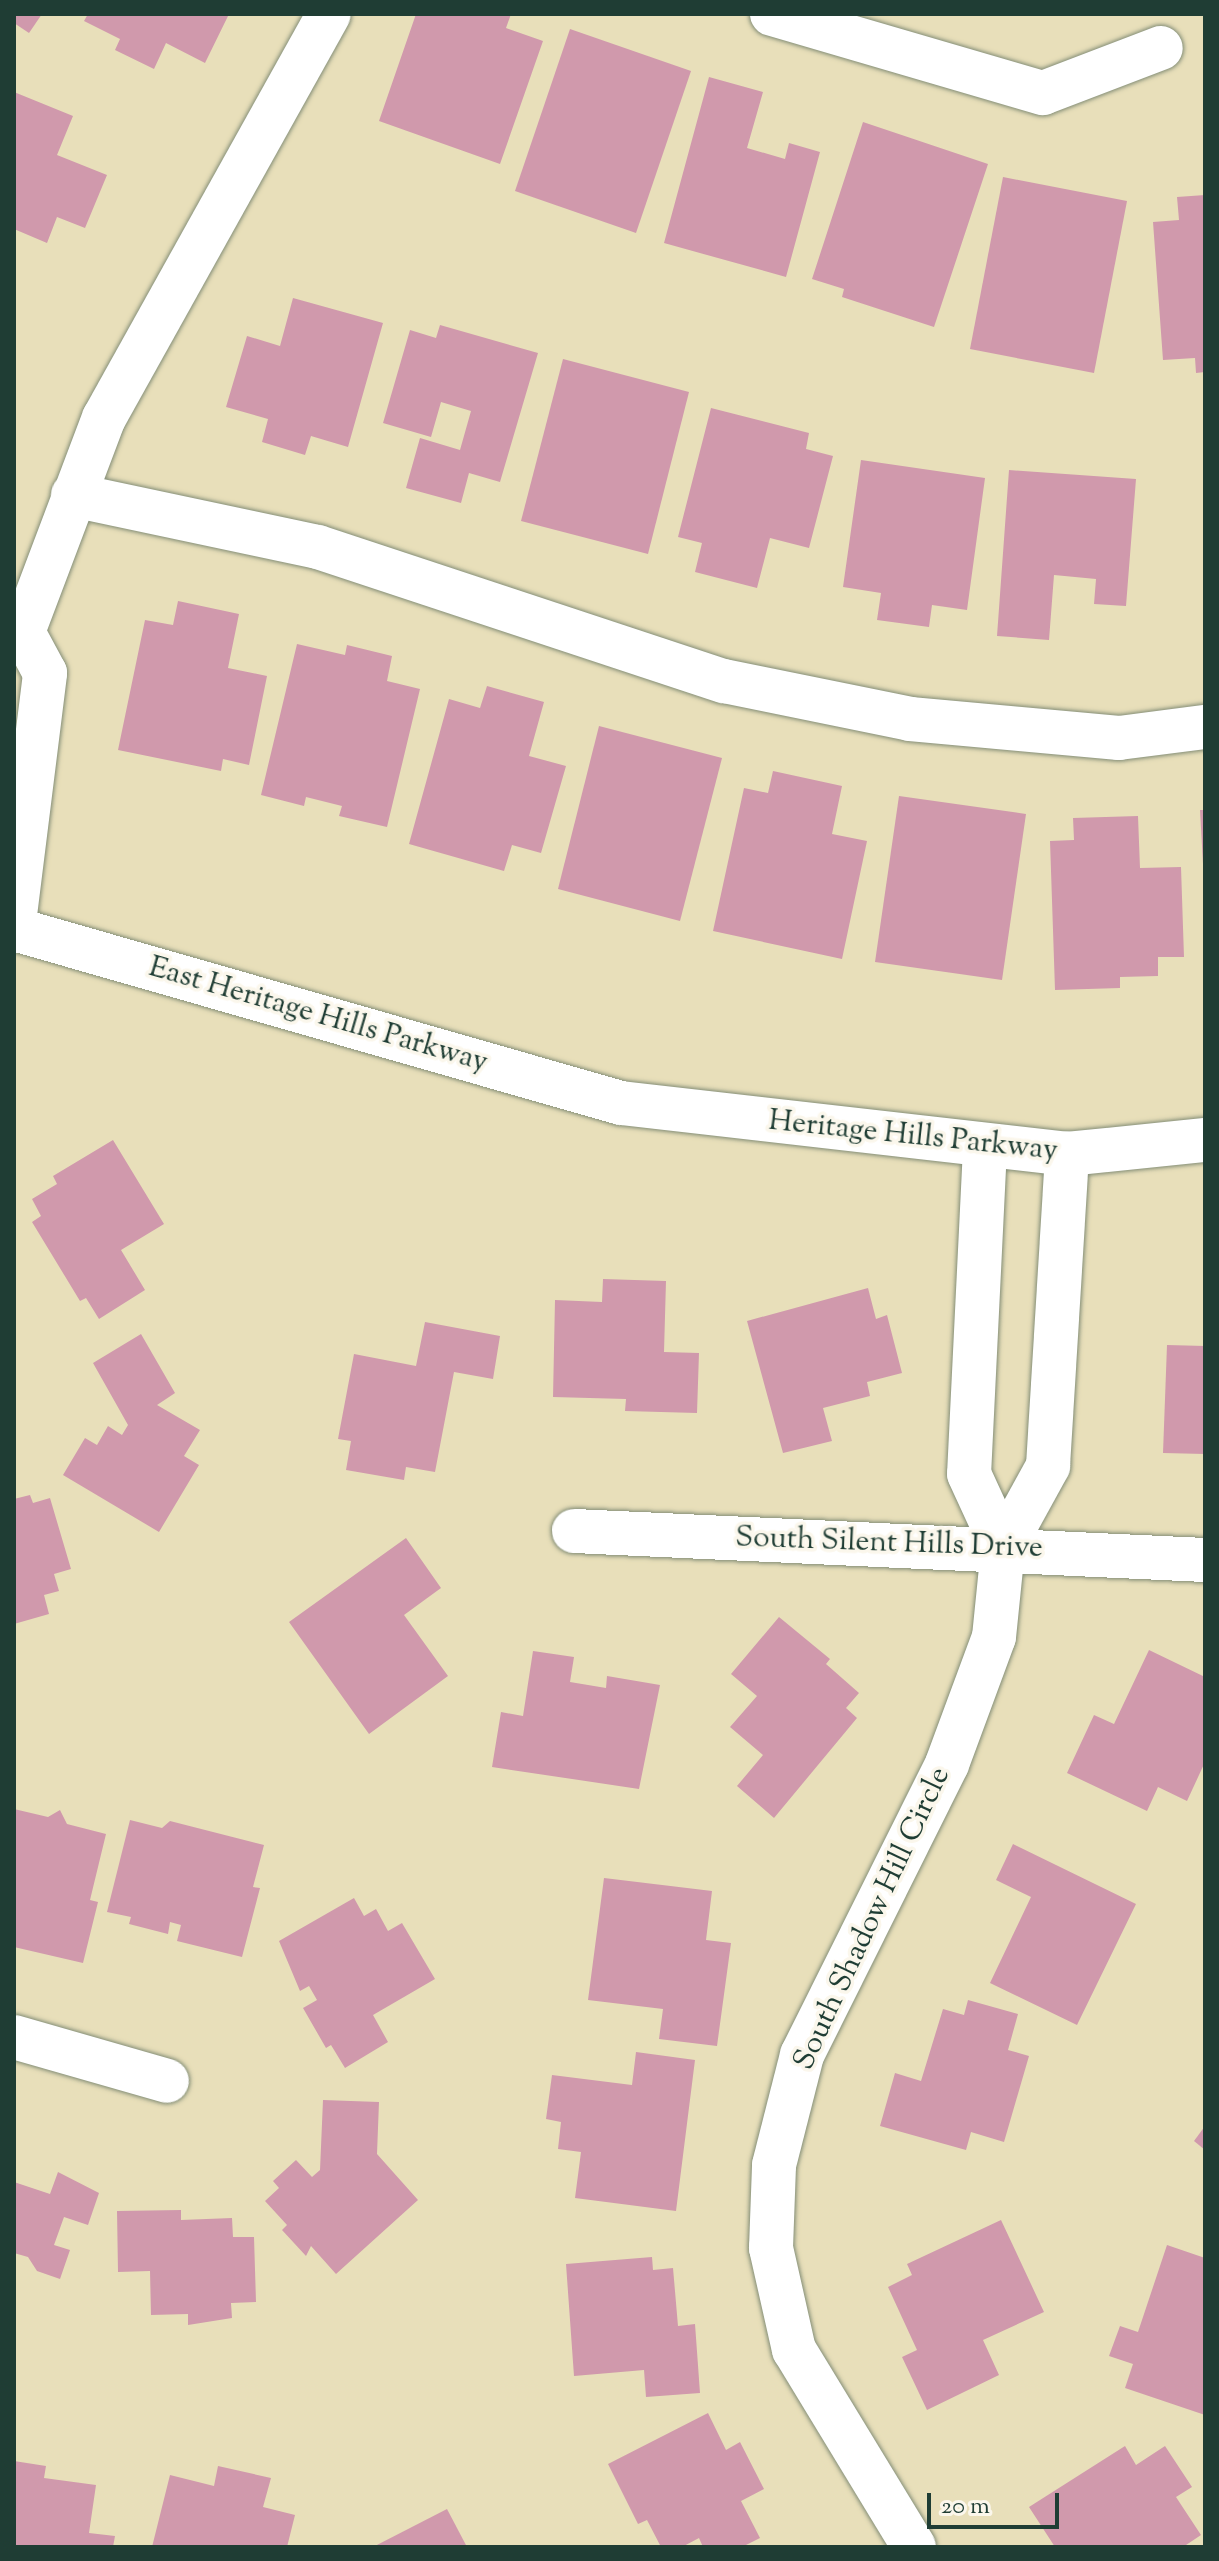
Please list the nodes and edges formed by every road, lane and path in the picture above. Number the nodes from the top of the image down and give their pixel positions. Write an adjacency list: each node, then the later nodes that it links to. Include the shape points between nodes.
1 (329, 14): 4 (street, via 104,418)
2 (772, 14): 3 (street, via 1043,93)
3 (1161, 48)
4 (73, 495): 5 (street); 6 (street, via 318,547 724,681 910,719 1119,738)
5 (18, 637): 7 (street, via 45,673)
6 (1205, 727)
7 (14, 923)
8 (14, 929): 9 (street, East Heritage Hills Parkway)
9 (621, 1103): 11 (street, Heritage Hills Parkway)
10 (1205, 1140): 12 (street, Heritage Hills Parkway)
11 (985, 1148): 12 (street, Heritage Hills Parkway); 14 (street, via 969,1474)
12 (1067, 1154): 14 (street, South Shadow Hill Circle, via 1048,1466)
13 (574, 1531): 14 (street, South Silent Hills Drive)
14 (1003, 1548): 15 (street, South Silent Hills Drive); 18 (street, South Shadow Hill Circle, via 994,1637 947,1764 802,2055 774,2165 771,2248 794,2350)
15 (1205, 1560)
16 (14, 2037): 17 (street)
17 (167, 2081)
18 (914, 2547)

